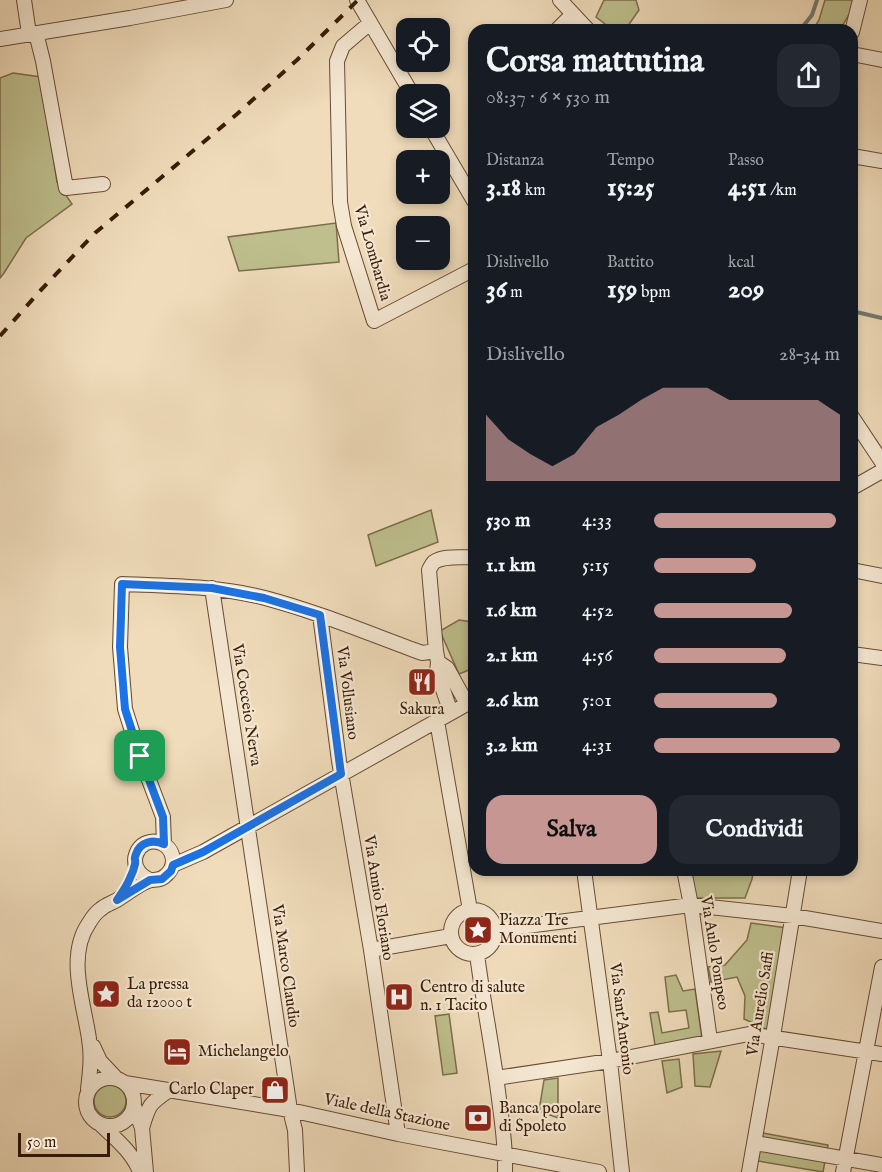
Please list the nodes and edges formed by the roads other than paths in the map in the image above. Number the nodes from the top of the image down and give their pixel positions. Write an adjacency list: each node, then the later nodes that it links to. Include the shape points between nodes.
1 (24, 0): 11 (street)
2 (226, 0): 11 (street)
3 (357, 0): 7 (street)
4 (560, 0): 6 (street)
5 (860, 0): 10 (street)
6 (573, 14): 8 (street); 9 (street)
7 (370, 23): 15 (street); 21 (street, Via Lombardia, via 343,46 338,61 340,202 375,321)
8 (563, 24)
9 (582, 24)
10 (854, 24)
11 (32, 34): 12 (street); 19 (street, via 43,61 66,188)
12 (0, 39)
13 (858, 55): 14 (street)
14 (882, 60)
15 (406, 84)
16 (437, 138): 20 (street)
17 (858, 157): 18 (street)
18 (882, 161)
19 (103, 184)
20 (468, 191)
21 (468, 272)
22 (858, 426): 23 (street)
23 (882, 462)
24 (882, 471): 25 (street)
25 (858, 485)
26 (468, 557): 32 (street, via 433,563 429,570)
27 (858, 571): 28 (street)
28 (882, 576)
29 (212, 588): 30 (street); 39 (street, Via Cocceio Nerva); 40 (street, via 122,584 120,647 125,709 163,817)
30 (320, 615): 32 (street); 38 (street, Via Vollusiano)
31 (858, 655): 33 (street)
32 (437, 657): 34 (street); 36 (street, via 437,672)
33 (882, 658)
34 (468, 698)
35 (468, 704): 36 (street)
36 (451, 713): 37 (street)
37 (437, 721): 38 (street); 50 (street)
38 (341, 774): 39 (street); 56 (street, Via Annio Floriano)
39 (248, 827): 41 (street); 70 (street, Via Marco Claudio)
40 (167, 847): 41 (street); 42 (street, via 155,841 142,846); 43 (street, via 173,855)
41 (203, 852): 43 (street)
42 (135, 865): 47 (street); 48 (street)
43 (173, 865): 47 (street, via 162,879)
44 (585, 876): 52 (street, Via Sant'Antonio)
45 (685, 876): 49 (street, Via Aulo Pompeo)
46 (799, 876): 51 (street, Via Aurelio Saffi)
47 (150, 880): 48 (street)
48 (117, 900): 60 (street, via 101,908 80,940 81,1002)
49 (691, 905): 51 (street); 52 (street); 61 (street, Via Aulo Pompeo)
50 (470, 910): 53 (street, via 490,917); 55 (street, via 453,922)
51 (793, 916): 54 (street); 59 (street, Via Aurelio Saffi)
52 (591, 918): 53 (street); 64 (street, Via Sant'Antonio)
53 (495, 930): 57 (street, via 492,944)
54 (882, 931)
55 (452, 936): 56 (street); 57 (street, via 459,949)
56 (371, 950): 73 (street, Via Annio Floriano)
57 (477, 954): 65 (street)
58 (882, 967): 62 (street)
59 (773, 1036): 61 (street, via 749,1034); 62 (street); 74 (street, Via Aurelio Saffi)
60 (89, 1039): 66 (street, via 100,1060); 67 (street)
61 (710, 1040): 64 (street)
62 (866, 1052): 63 (street); 76 (street)
63 (882, 1054)
64 (610, 1061): 65 (street); 84 (street, Via Sant'Antonio)
65 (496, 1078): 75 (street)
66 (120, 1080): 67 (street, via 100,1079); 68 (street, Viale della Stazione); 69 (street, via 132,1093)
67 (88, 1089): 71 (street, via 86,1110)
68 (168, 1090): 70 (street, Viale della Stazione); 72 (street, via 151,1103)
69 (134, 1106): 71 (street, via 126,1121 110,1127); 72 (street)
70 (290, 1110): 73 (street, Viale della Stazione); 81 (street, Via Marco Claudio)
71 (101, 1125): 79 (street, via 124,1147)
72 (142, 1128): 80 (street)
73 (398, 1134): 75 (street, Viale della Stazione)
74 (754, 1143): 76 (street); 85 (street, Via Aurelio Saffi)
75 (506, 1153): 82 (street); 83 (street, Viale della Stazione)
76 (844, 1165): 78 (street)
77 (882, 1165): 78 (street)
78 (862, 1167)
79 (140, 1172)
80 (146, 1172)
81 (297, 1172)
82 (505, 1172)
83 (599, 1172)
84 (622, 1172)
85 (750, 1172)

